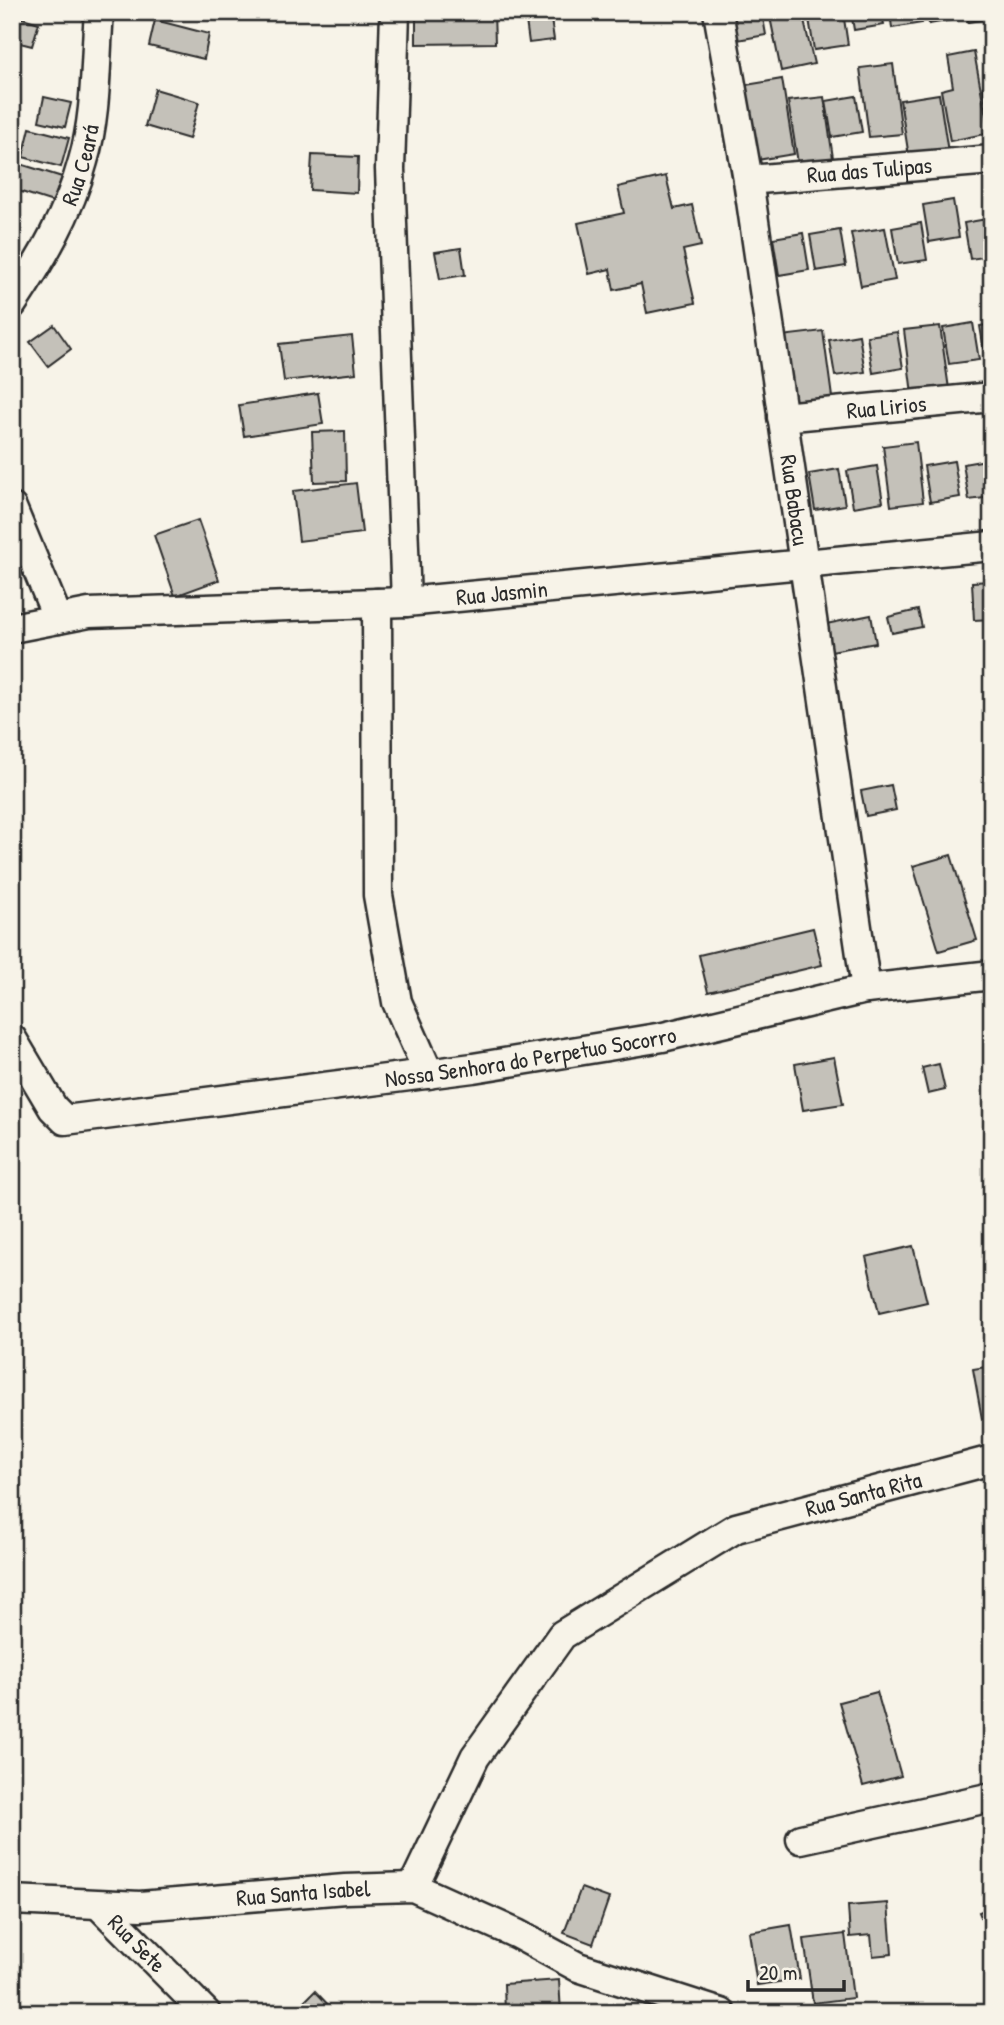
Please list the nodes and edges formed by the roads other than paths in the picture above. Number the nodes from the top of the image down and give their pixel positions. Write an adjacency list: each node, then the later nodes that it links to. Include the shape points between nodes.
1 (99, 12): 6 (street, Rua Ceará, via 84,159 43,258)
2 (395, 12): 12 (street, via 390,169)
3 (718, 12): 5 (street, Rua Babacu)
4 (992, 160): 5 (street, Rua das Tulipas)
5 (748, 180): 8 (street, Rua Babacu)
6 (12, 304)
7 (992, 397): 8 (street, Rua Lirios)
8 (782, 417): 11 (street, Rua Babacu)
9 (12, 508): 14 (street)
10 (992, 546): 11 (street, Rua Jasmin)
11 (803, 562): 12 (street, Rua Jasmin); 17 (street, Rua Babacu)
12 (405, 602): 13 (street, Rua Jasmin)
13 (377, 603): 14 (street, Rua Jasmin, via 89,613); 19 (street, via 378,895 397,1002)
14 (58, 619): 15 (street, Rua Jasmin)
15 (12, 628)
16 (992, 975): 17 (street, Nossa Senhora do Perpetuo Socorro)
17 (866, 989): 19 (street, Nossa Senhora do Perpetuo Socorro, via 663,1037)
18 (12, 1039): 19 (street, Nossa Senhora do Perpetuo Socorro, via 65,1120)
19 (429, 1074)
20 (992, 1460): 23 (street, Rua Santa Rita, via 736,1528 562,1635 475,1757)
21 (992, 1797): 22 (street)
22 (801, 1839)
23 (413, 1887): 25 (street, Rua Santa Isabel); 27 (street, Rua Santa Isabel, via 578,1967)
24 (12, 1900): 25 (street, Rua Santa Isabel)
25 (99, 1905): 26 (street, Rua Sete)
26 (206, 2013)
27 (720, 2013)

